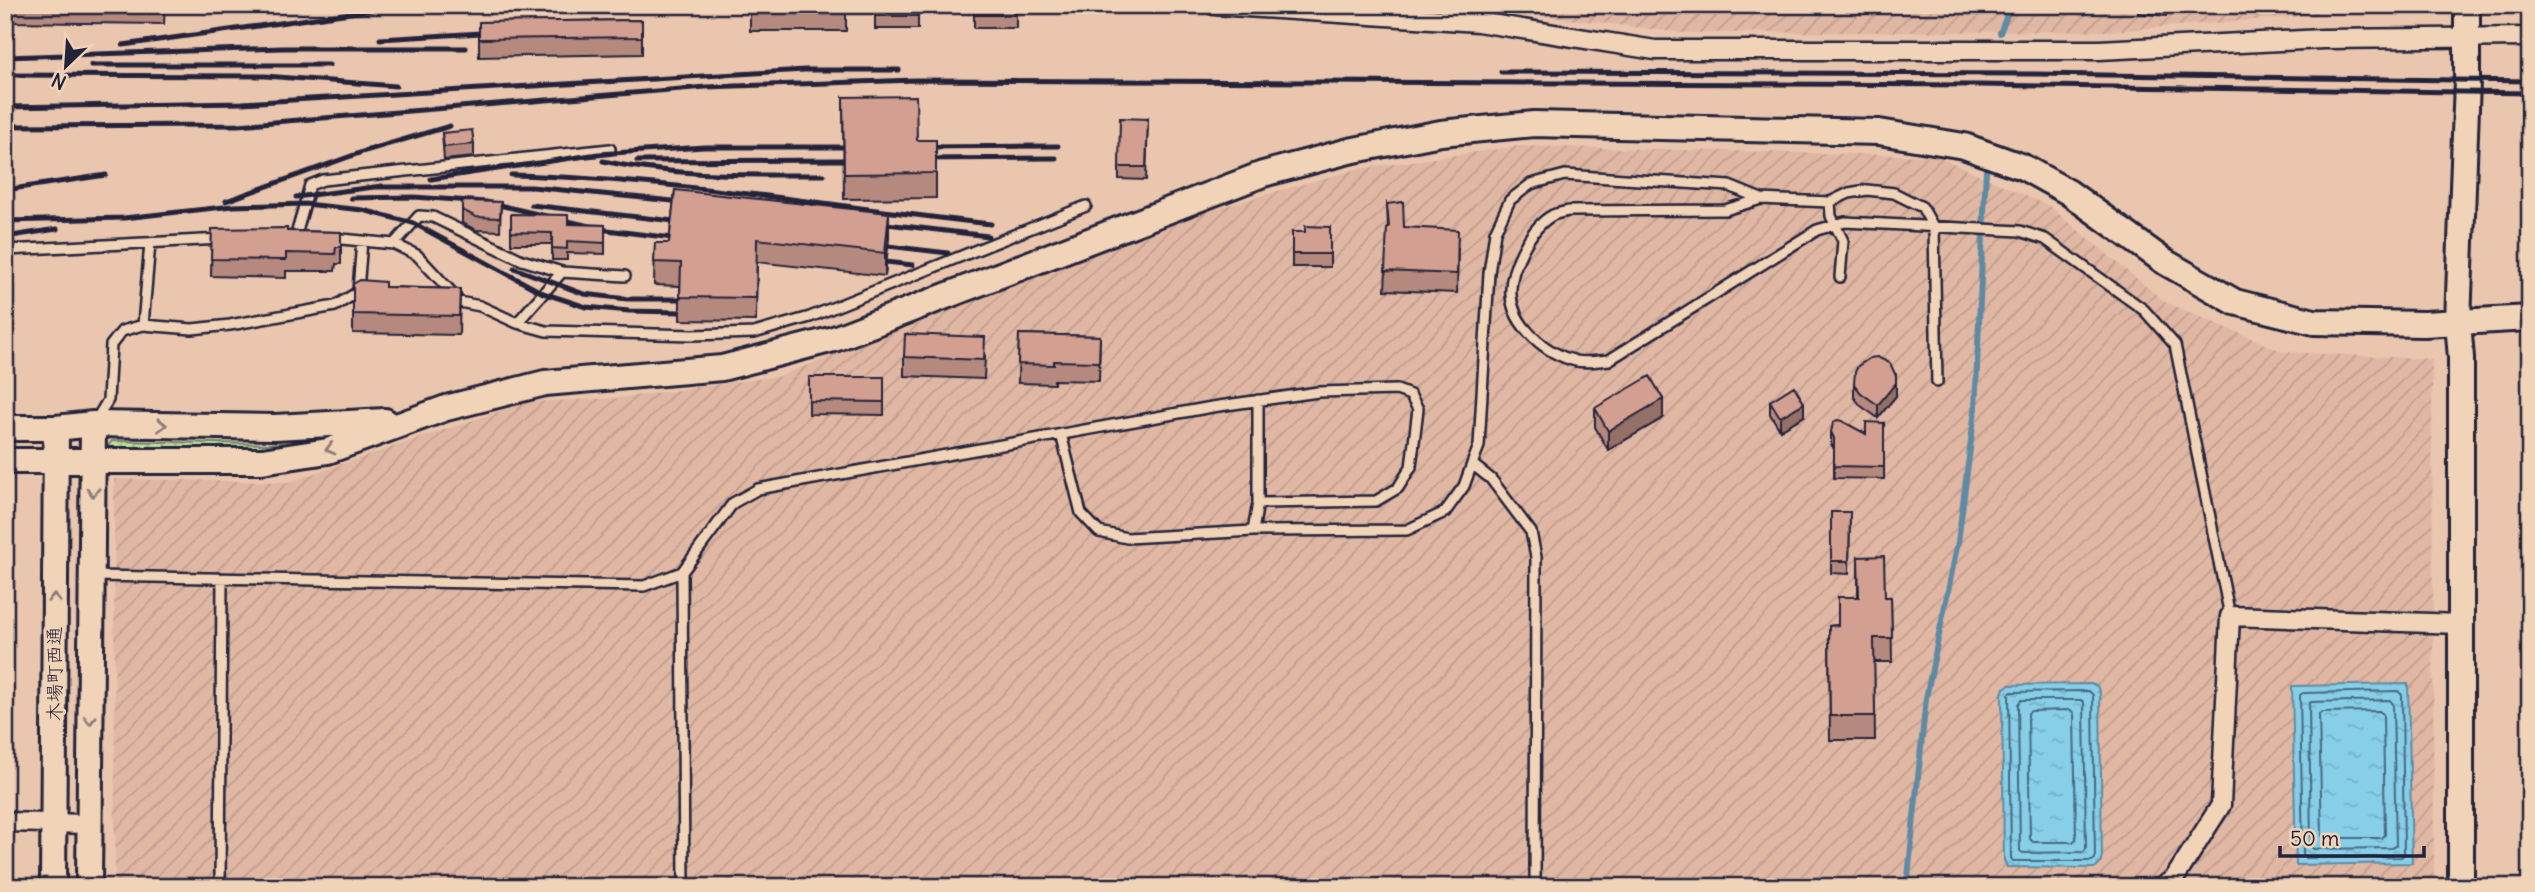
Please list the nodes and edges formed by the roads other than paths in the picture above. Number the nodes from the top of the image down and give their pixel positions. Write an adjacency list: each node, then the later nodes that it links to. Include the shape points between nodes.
1 (1214, 5): 3 (street, via 1478,22 1655,50 2099,50)
2 (2467, 5): 3 (street)
3 (2466, 37): 4 (street); 29 (street)
4 (2530, 37)
5 (610, 149): 12 (lane, via 323,180 310,186)
6 (1761, 199): 7 (lane); 9 (lane, via 1725,210 1569,211 1552,216 1528,240 1520,257 1510,294 1516,316 1550,350 1577,361 1609,360 1817,230); 41 (lane, via 1729,186 1565,175 1531,184 1510,200 1496,232 1489,273 1479,446)
7 (1830, 202): 9 (lane); 10 (lane, via 1867,190 1894,192 1922,207)
8 (1086, 206): 28 (lane, via 810,317 754,333 546,331)
9 (1835, 224): 10 (lane); 22 (lane, via 1843,241)
10 (1934, 228): 31 (lane); 47 (lane, via 2020,231 2045,239 2144,310 2175,345)
11 (283, 235): 12 (lane)
12 (296, 235): 13 (lane)
13 (309, 236)
14 (322, 237): 16 (lane)
15 (230, 238): 17 (lane)
16 (362, 241): 18 (lane); 23 (lane)
17 (150, 243): 19 (lane); 30 (lane)
18 (394, 244): 20 (lane, via 419,216 433,217 522,260); 26 (lane, via 417,255)
19 (7, 250)
20 (562, 272): 21 (lane); 28 (lane)
21 (625, 276)
22 (1840, 277)
23 (358, 292): 24 (lane); 30 (lane, via 335,306 230,325 192,329)
24 (371, 293)
25 (434, 299): 26 (lane)
26 (460, 301): 28 (lane)
27 (2530, 318): 29 (street)
28 (517, 323)
29 (2458, 323): 33 (street, via 2315,322 2235,302 2165,262 2068,192 2023,167 1964,146 1879,132 1534,124 1441,133 1263,174 834,339 722,368 545,383); 48 (street)
30 (143, 325): 34 (lane, via 122,331 111,345 108,400)
31 (1937, 382)
32 (1258, 400): 37 (lane); 42 (lane); 42 (lane, via 1397,390 1410,395 1418,409 1411,467 1398,488 1376,501)
33 (417, 418): 34 (street, one-way to 33, via 287,426); 40 (street, one-way to 40, via 328,450 262,461)
34 (93, 424): 36 (street); 40 (street, 木場町西通)
35 (5, 428): 36 (street)
36 (56, 428): 39 (street, 木場町西通)
37 (1061, 434): 43 (lane, via 1081,513 1099,531 1127,538); 44 (lane, via 758,489 733,503)
38 (5, 461): 39 (street)
39 (55, 462): 40 (street); 50 (street, 木場町西通, one-way to 39)
40 (94, 463): 45 (street, 木場町西通, one-way to 45)
41 (1472, 464): 43 (lane, via 1464,486 1445,512 1407,530); 56 (lane, via 1491,478 1531,532 1536,557)
42 (1258, 503): 43 (lane)
43 (1254, 531)
44 (682, 572): 46 (lane, via 644,586); 55 (lane)
45 (93, 576): 46 (lane); 51 (street, 木場町西通, one-way to 51)
46 (222, 579): 54 (lane)
47 (2230, 616): 48 (street); 57 (street, via 2221,805 2174,878)
48 (2460, 624): 58 (street)
49 (5, 822): 50 (street)
50 (54, 823): 51 (street); 52 (street, 木場町西通)
51 (88, 824): 53 (street, 木場町西通)
52 (53, 887)
53 (89, 887)
54 (220, 887)
55 (684, 887)
56 (1535, 887)
57 (2162, 887)
58 (2461, 887)

